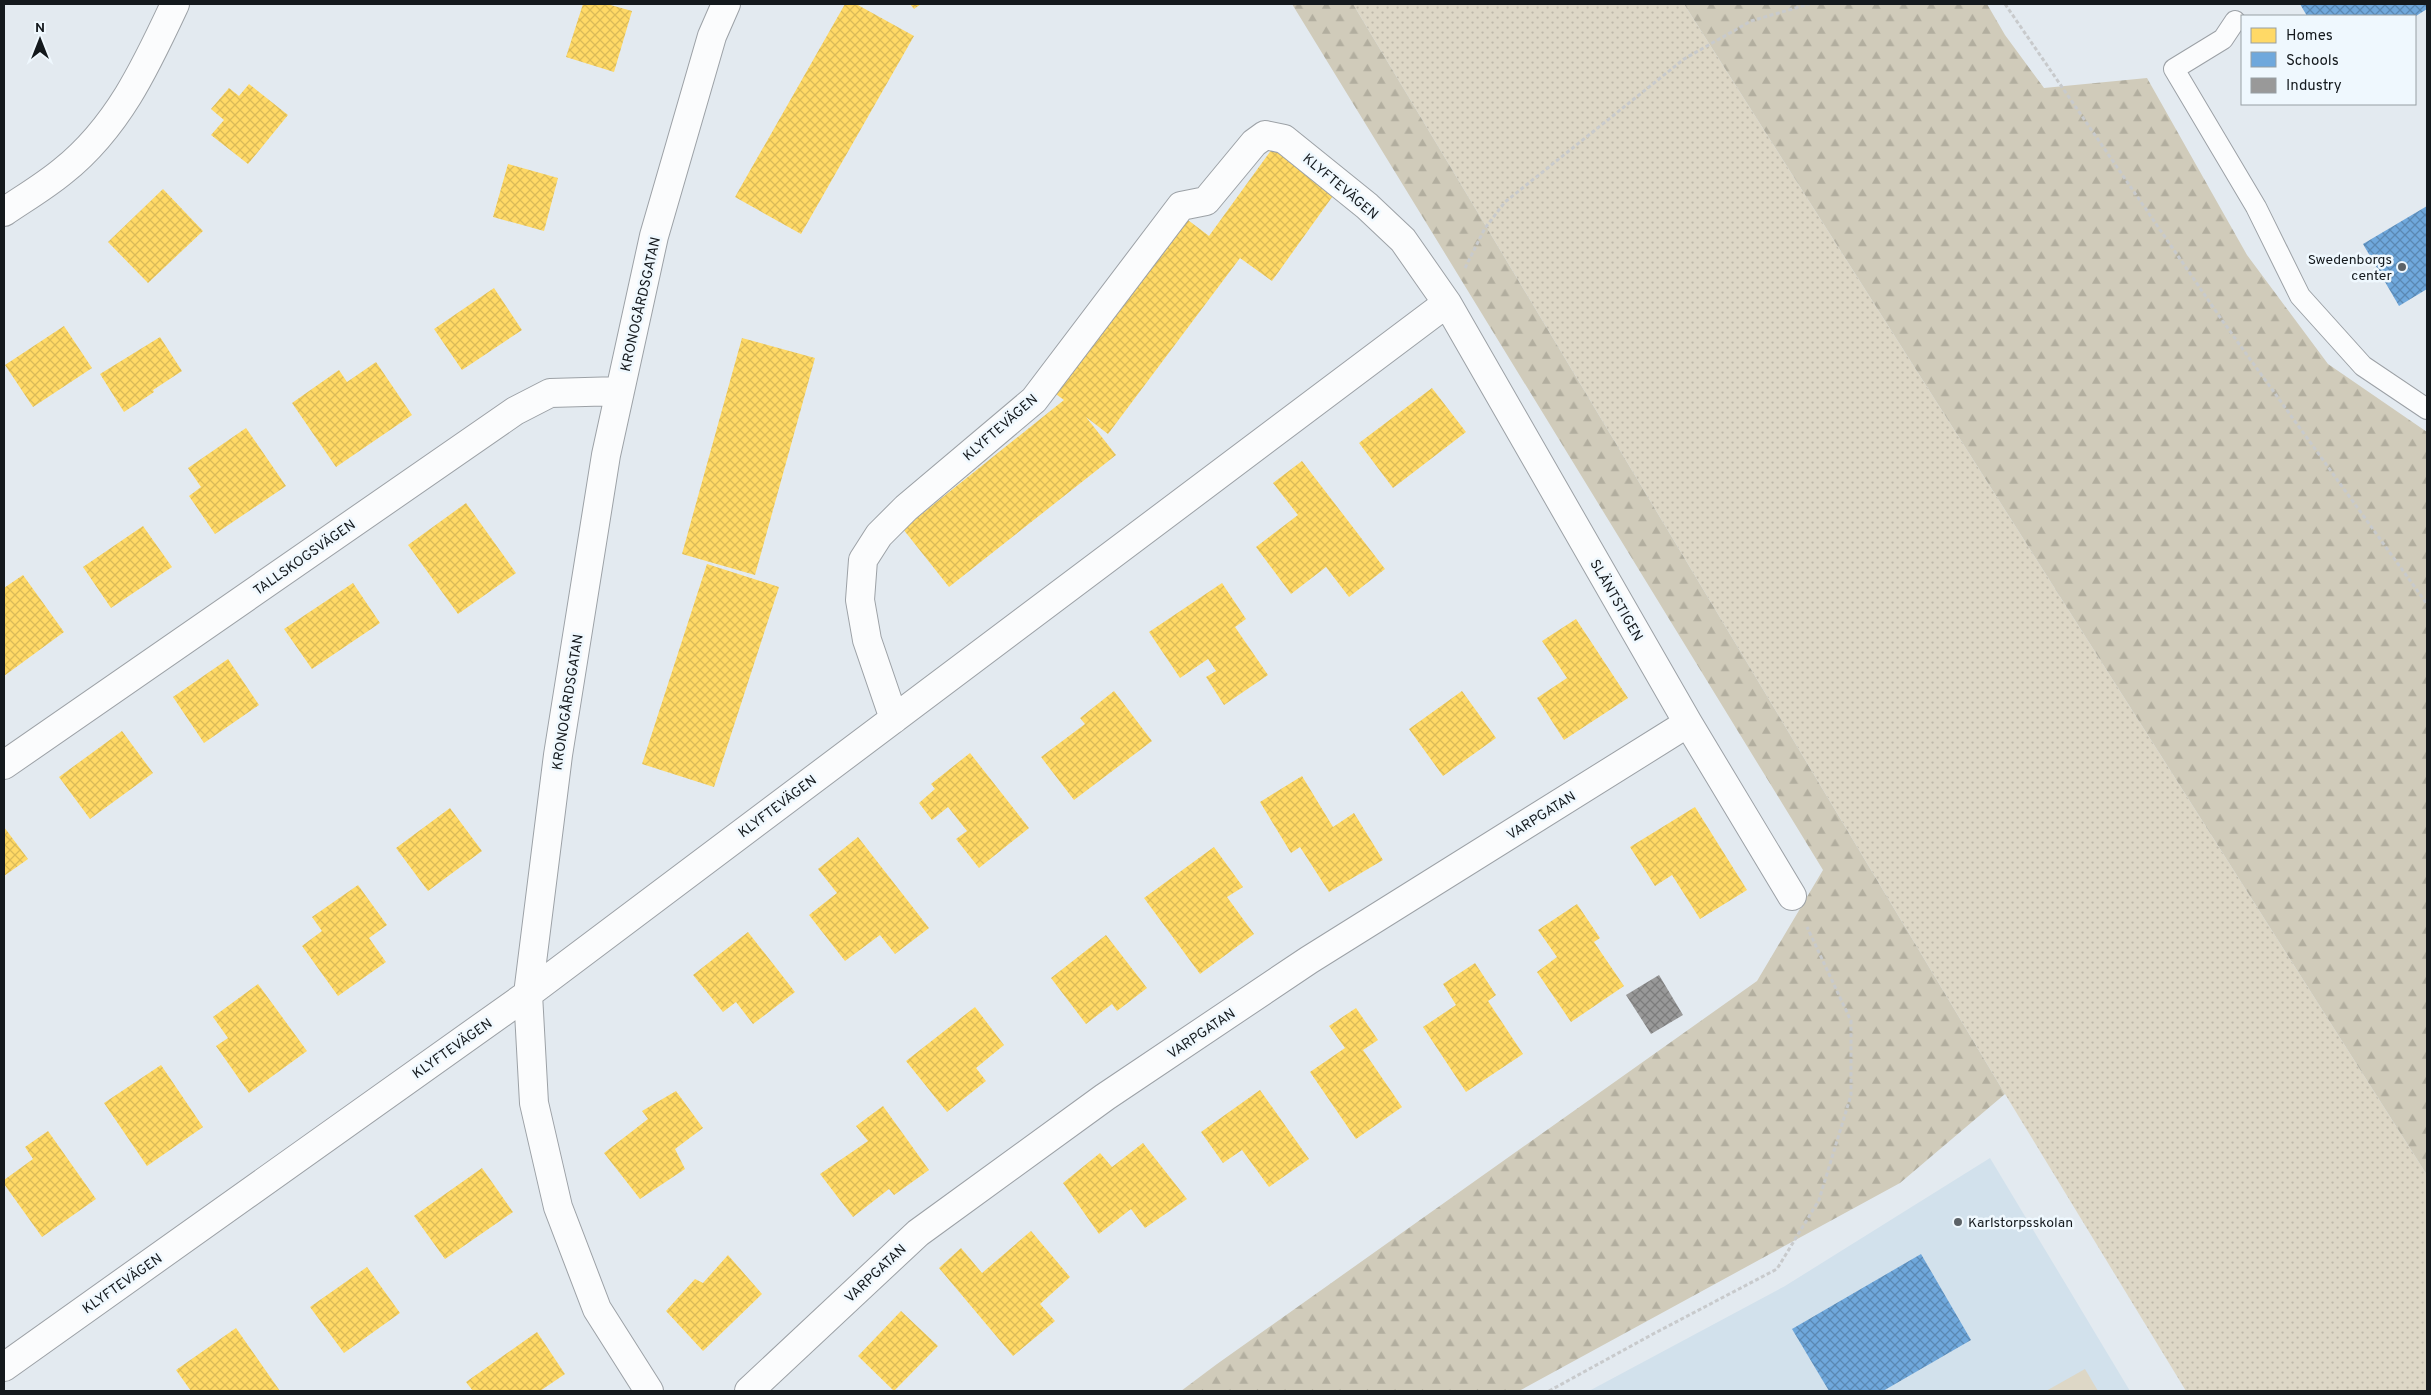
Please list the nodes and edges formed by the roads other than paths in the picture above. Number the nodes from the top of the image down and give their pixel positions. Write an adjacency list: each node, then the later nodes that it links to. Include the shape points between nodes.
1 (175, 4): 4 (street, via 144,71 108,126 64,170)
2 (726, 4): 6 (street, KRONOGÅRDSGATAN, via 712,36 654,236)
3 (2236, 21): 7 (lane, via 2223,39 2174,69 2256,207 2300,296 2364,366)
4 (4, 212)
5 (1447, 303): 8 (street, KLYFTEVÄGEN); 8 (street, KLYFTEVÄGEN, via 1403,240 1367,206 1284,139 1265,135 1254,143 1206,201 1181,206 1034,400 906,508 879,535 863,560 860,600 867,640); 9 (street, SLÄNTSTIGEN)
6 (620, 391): 10 (street, TALLSKOGSVÄGEN, via 550,394 515,411); 12 (street, KRONOGÅRDSGATAN, via 606,454 558,755)
7 (2427, 409)
8 (894, 719): 12 (street, KLYFTEVÄGEN)
9 (1688, 723): 11 (street, SLÄNTSTIGEN); 15 (street, VARPGATAN, via 1309,960 1105,1097 918,1233)
10 (4, 765)
11 (1792, 896)
12 (528, 994): 13 (street, KLYFTEVÄGEN); 14 (street, KRONOGÅRDSGATAN, via 534,1103 558,1207 597,1309)
13 (4, 1367)
14 (649, 1391)
15 (749, 1391)

